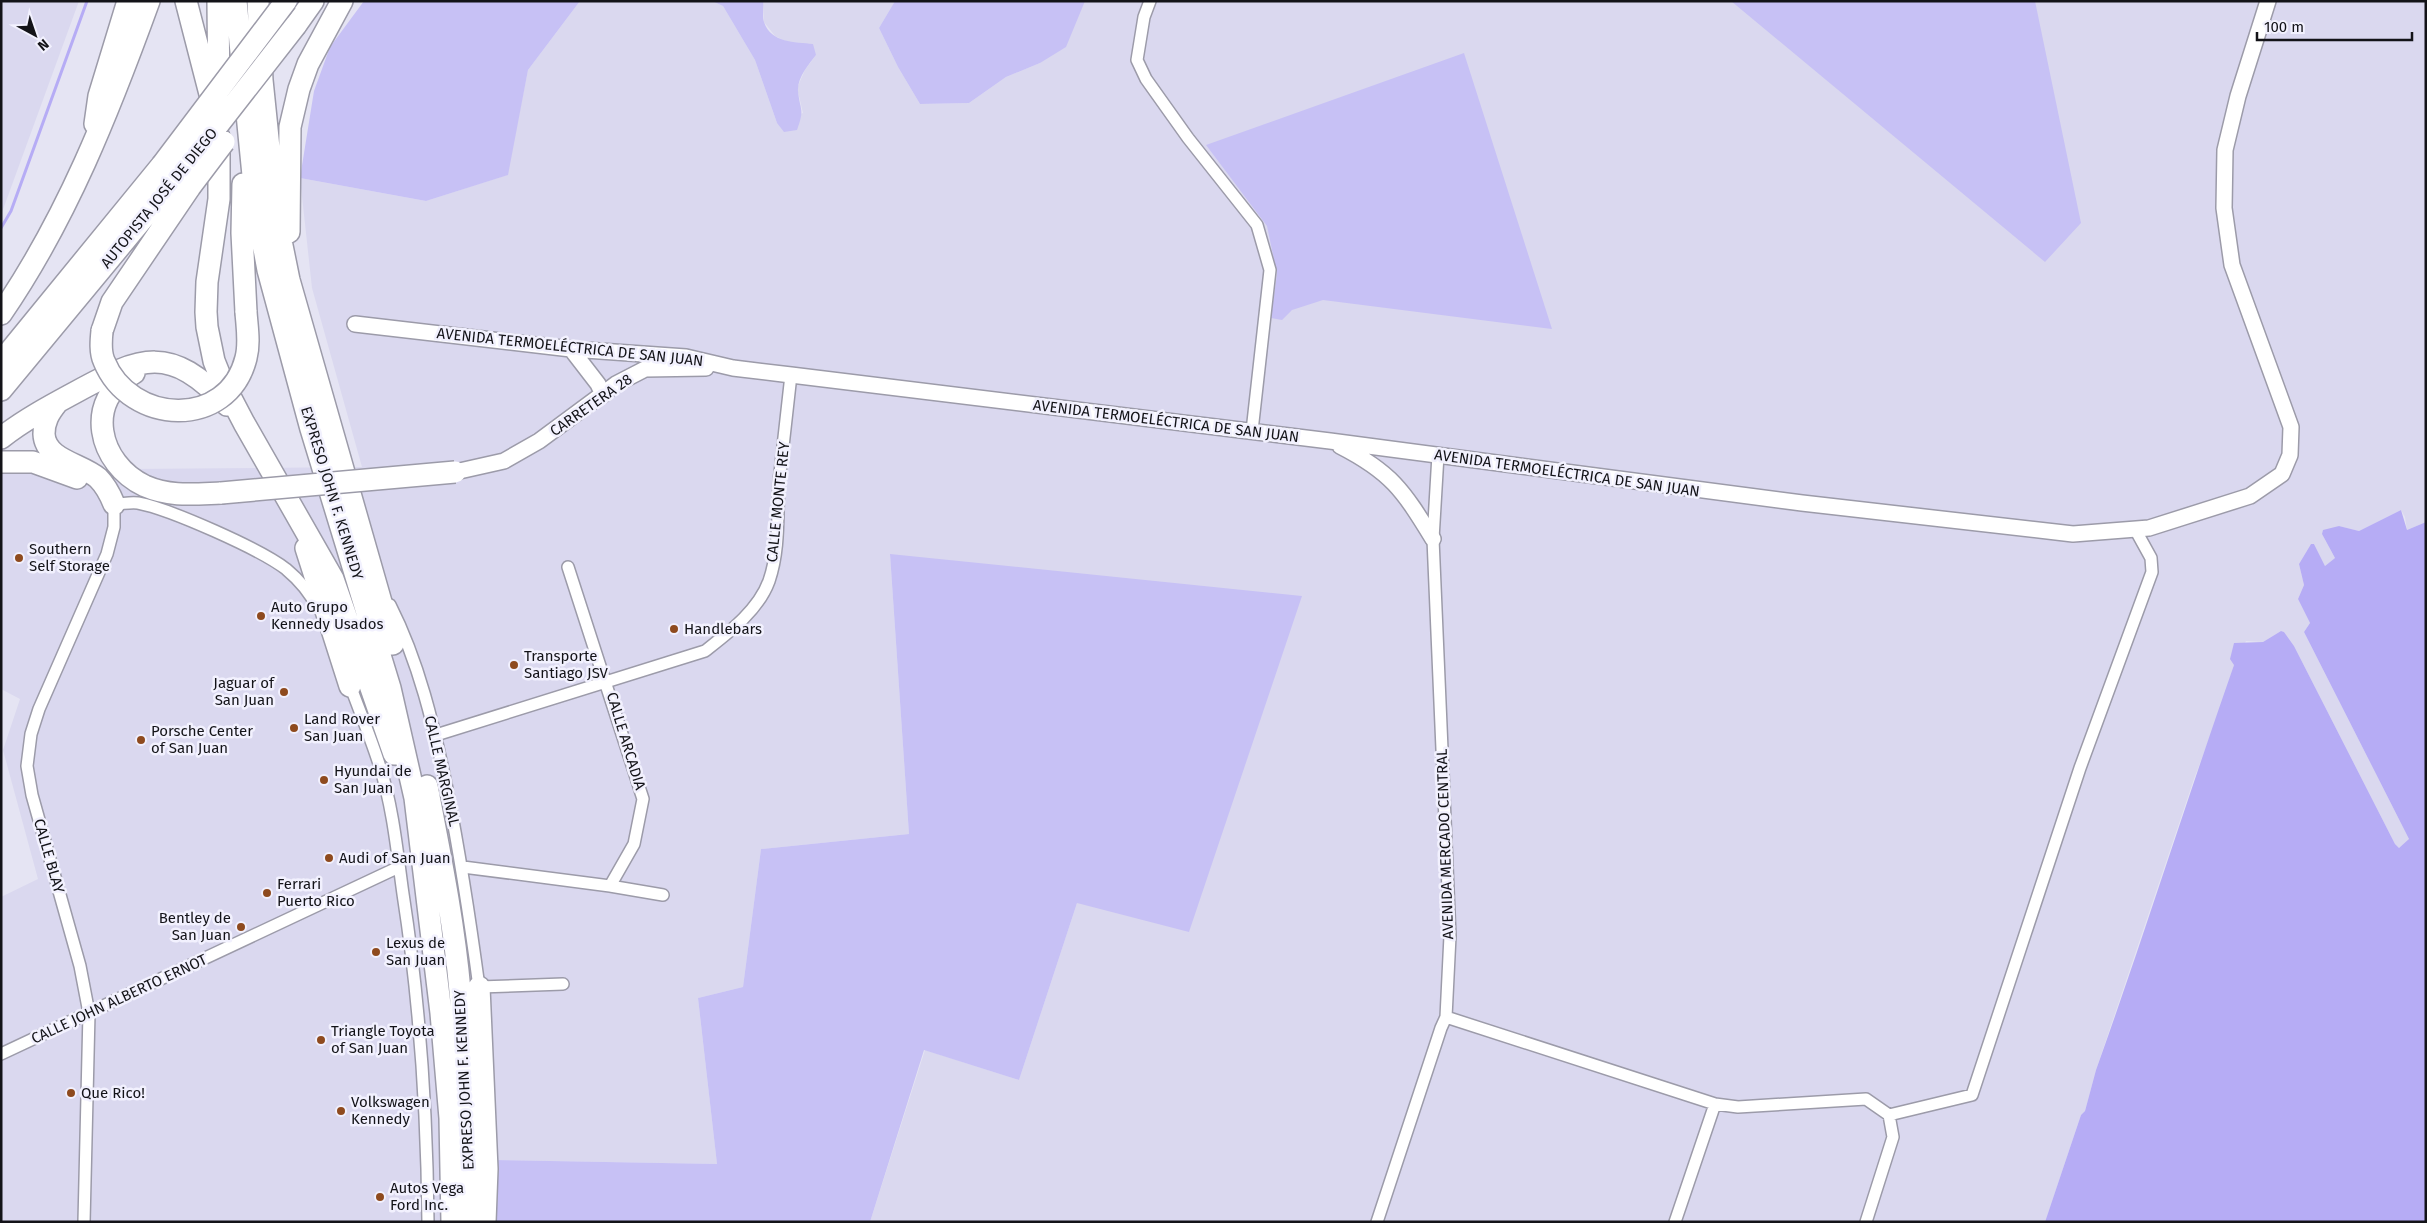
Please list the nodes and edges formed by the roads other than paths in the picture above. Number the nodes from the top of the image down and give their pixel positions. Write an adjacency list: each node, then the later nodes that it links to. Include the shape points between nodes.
1 (128, 1): 13 (highway, via 98,96)
2 (149, 1): 13 (highway)
3 (186, 1): 12 (highway)
4 (218, 1): 12 (highway)
5 (236, 1): 14 (highway, EXPRESO JOHN F. KENNEDY)
6 (258, 1): 16 (highway, EXPRESO JOHN F. KENNEDY, via 262,80 276,216)
7 (286, 1): 15 (highway, bridge)
8 (313, 1): 15 (highway, AUTOPISTA JOSÉ DE DIEGO, bridge)
9 (342, 1): 16 (highway, via 308,64 290,127)
10 (1150, 1): 28 (street, via 1137,60 1146,80 1188,138 1257,225 1270,270)
11 (2268, 1): 36 (street, AVENIDA TERMOELÉCTRICA DE SAN JUAN, via 2225,150 2224,208 2232,264 2291,427 2290,455 2282,474 2250,496 2149,528)
12 (219, 133): 27 (highway, via 219,199 207,282 207,327 222,381)
13 (92, 150): 17 (highway, via 63,212)
14 (251, 160): 15 (highway, bridge, via 242,187 246,358 238,378 222,396 180,411 152,407 127,392 115,380 103,360 102,331 112,302); 43 (highway, EXPRESO JOHN F. KENNEDY, via 268,270 311,429 390,688)
15 (177, 176): 20 (highway); 24 (highway, AUTOPISTA JOSÉ DE DIEGO)
16 (289, 280): 38 (highway, EXPRESO JOHN F. KENNEDY)
17 (1, 314)
18 (355, 324): 19 (street, AVENIDA TERMOELÉCTRICA DE SAN JUAN)
19 (571, 349): 22 (street, AVENIDA TERMOELÉCTRICA DE SAN JUAN, via 686,357); 25 (street)
20 (1, 362)
21 (180, 368): 26 (highway, via 162,362 137,363); 27 (highway, via 210,387); 33 (highway, bridge, via 157,366 139,370 115,387 106,404 101,420 102,436 108,451 119,466 143,485 176,495)
22 (733, 368): 23 (street, AVENIDA TERMOELÉCTRICA DE SAN JUAN); 25 (street, CARRETERA 28, via 646,369)
23 (791, 375): 28 (street, AVENIDA TERMOELÉCTRICA DE SAN JUAN); 40 (street, CALLE MONTE REY, via 779,483 776,548 768,582 753,607 705,651)
24 (1, 390)
25 (603, 394): 33 (street, CARRETERA 28, via 539,441 504,460)
26 (59, 402): 29 (highway); 34 (highway, via 47,416 44,426 46,446 98,478 109,490)
27 (244, 423): 35 (highway)
28 (1252, 431): 30 (street, AVENIDA TERMOELÉCTRICA DE SAN JUAN)
29 (1, 438)
30 (1330, 441): 31 (street, AVENIDA TERMOELÉCTRICA DE SAN JUAN); 37 (street, via 1370,462 1392,480 1410,500)
31 (1438, 456): 36 (street, AVENIDA TERMOELÉCTRICA DE SAN JUAN, via 1802,504 2073,534); 37 (street, AVENIDA MERCADO CENTRAL)
32 (1, 462): 34 (highway, via 33,462 78,478)
33 (455, 472)
34 (114, 504): 41 (street, via 137,503 179,517 254,550 286,569 313,599 329,630); 50 (street, CALLE BLAY, via 114,527 109,548 39,709 31,734 27,766 32,796 80,966)
35 (298, 514): 41 (highway, via 308,556); 43 (highway, via 333,578 402,783)
36 (2135, 529): 54 (street, via 2151,558 2152,572 2080,768 1972,1095)
37 (1432, 538): 51 (street, AVENIDA MERCADO CENTRAL, via 1450,936)
38 (370, 565): 42 (street, CALLE MARGINAL, via 408,640); 58 (highway, EXPRESO JOHN F. KENNEDY, via 419,745 444,876 460,990 469,1120)
39 (568, 567): 40 (street, CALLE ARCADIA)
40 (606, 680): 42 (street, CALLE MONTE REY); 46 (street, CALLE ARCADIA, via 644,798 634,844)
41 (350, 686): 44 (street, via 380,767)
42 (436, 735): 45 (street, CALLE MARGINAL)
43 (415, 798): 57 (highway, EXPRESO JOHN F. KENNEDY, via 442,1023 450,1118)
44 (400, 867): 50 (street, CALLE JOHN ALBERTO ERNOT); 56 (street, via 418,1004 427,1123)
45 (463, 867): 46 (street); 49 (street, CALLE MARGINAL)
46 (610, 886): 47 (street)
47 (663, 895)
48 (563, 984): 49 (street)
49 (480, 987): 59 (highway, via 487,1168)
50 (89, 1013): 52 (street, CALLE JOHN ALBERTO ERNOT); 55 (street, CALLE BLAY)
51 (1446, 1017): 53 (street); 60 (street, AVENIDA MERCADO CENTRAL)
52 (1, 1054)
53 (1715, 1104): 54 (street, via 1738,1107 1866,1099); 61 (street)
54 (1889, 1115): 62 (street, via 1893,1136)
55 (84, 1222)
56 (428, 1222)
57 (452, 1222)
58 (470, 1222)
59 (485, 1222)
60 (1377, 1222)
61 (1675, 1222)
62 (1866, 1222)

